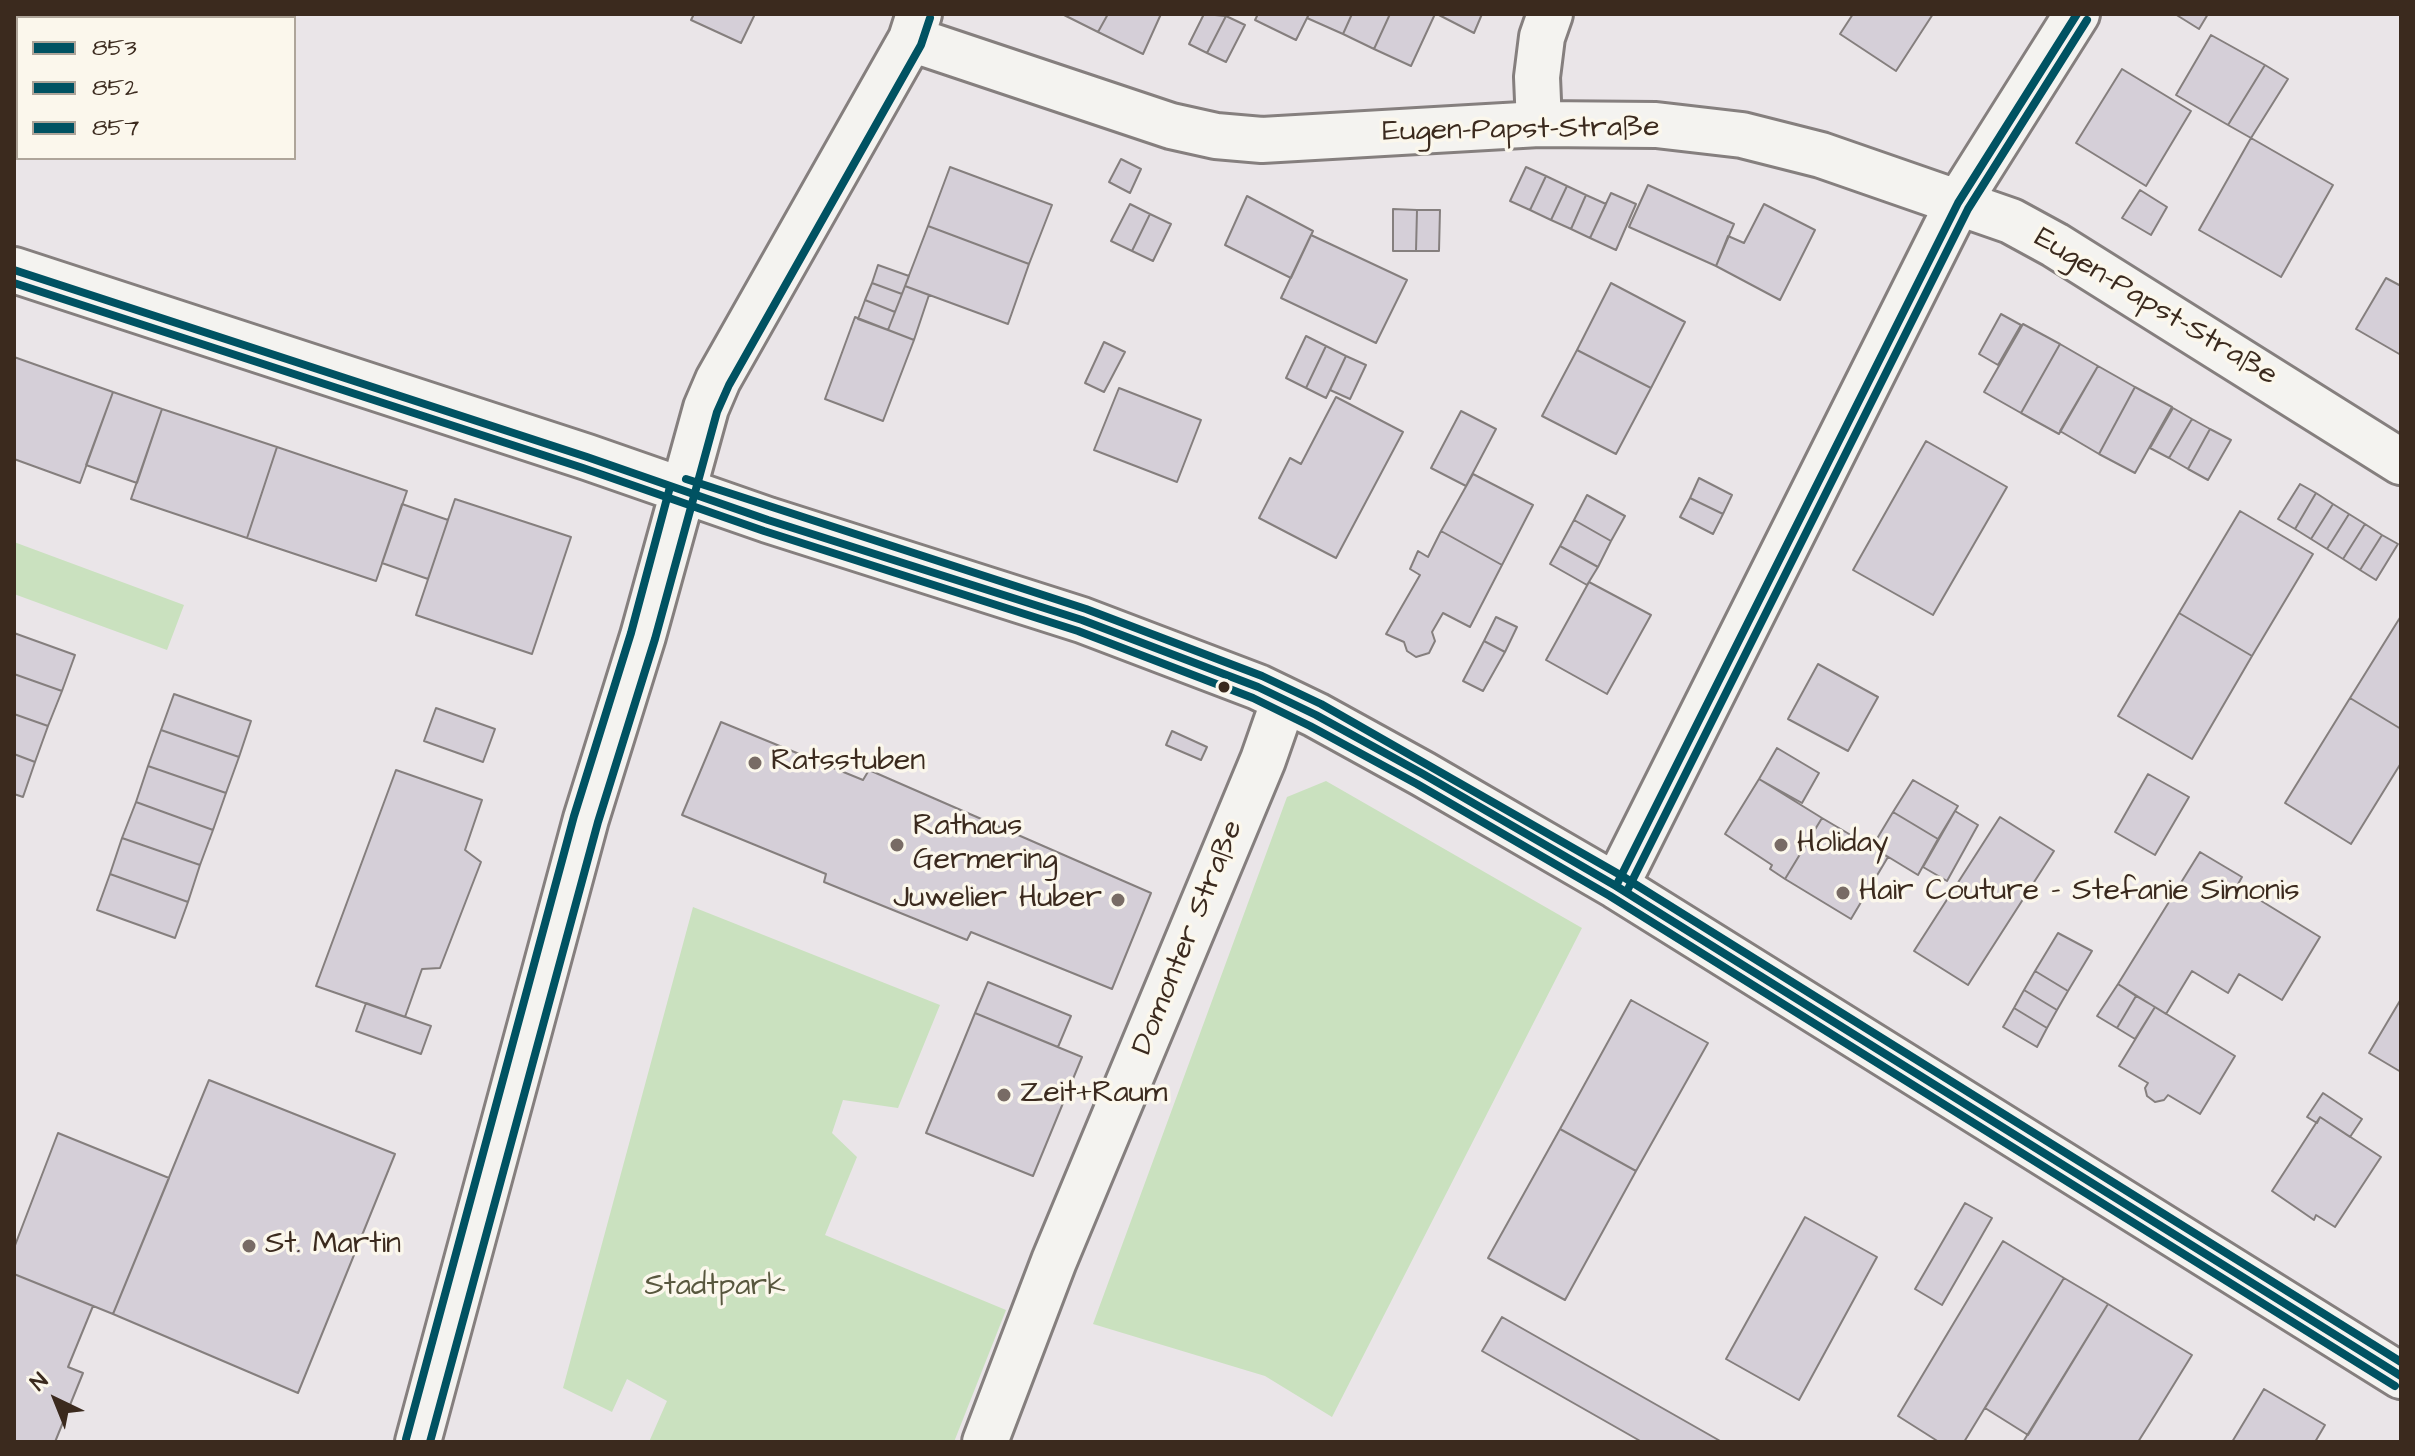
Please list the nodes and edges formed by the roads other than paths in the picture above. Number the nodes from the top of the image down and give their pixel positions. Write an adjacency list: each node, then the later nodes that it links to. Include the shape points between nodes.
1 (1550, 14): 4 (street, via 1537,77)
2 (2077, 14): 5 (street)
3 (915, 26): 4 (street, Eugen-Papst-Straße, via 1171,126 1216,136 1262,140); 8 (street, via 718,380)
4 (1539, 124): 5 (street, Eugen-Papst-Straße, via 1656,125 1742,135 1860,166)
5 (1958, 203): 7 (street, Eugen-Papst-Straße, via 2011,221 2055,245); 10 (street)
6 (14, 270): 8 (street)
7 (2401, 462)
8 (682, 490): 9 (street, via 1082,620); 12 (street, via 586,819)
9 (1284, 700): 10 (street); 13 (street, Domonter Straße)
10 (1616, 886): 11 (street)
11 (2401, 1376)
12 (418, 1442)
13 (985, 1442)

